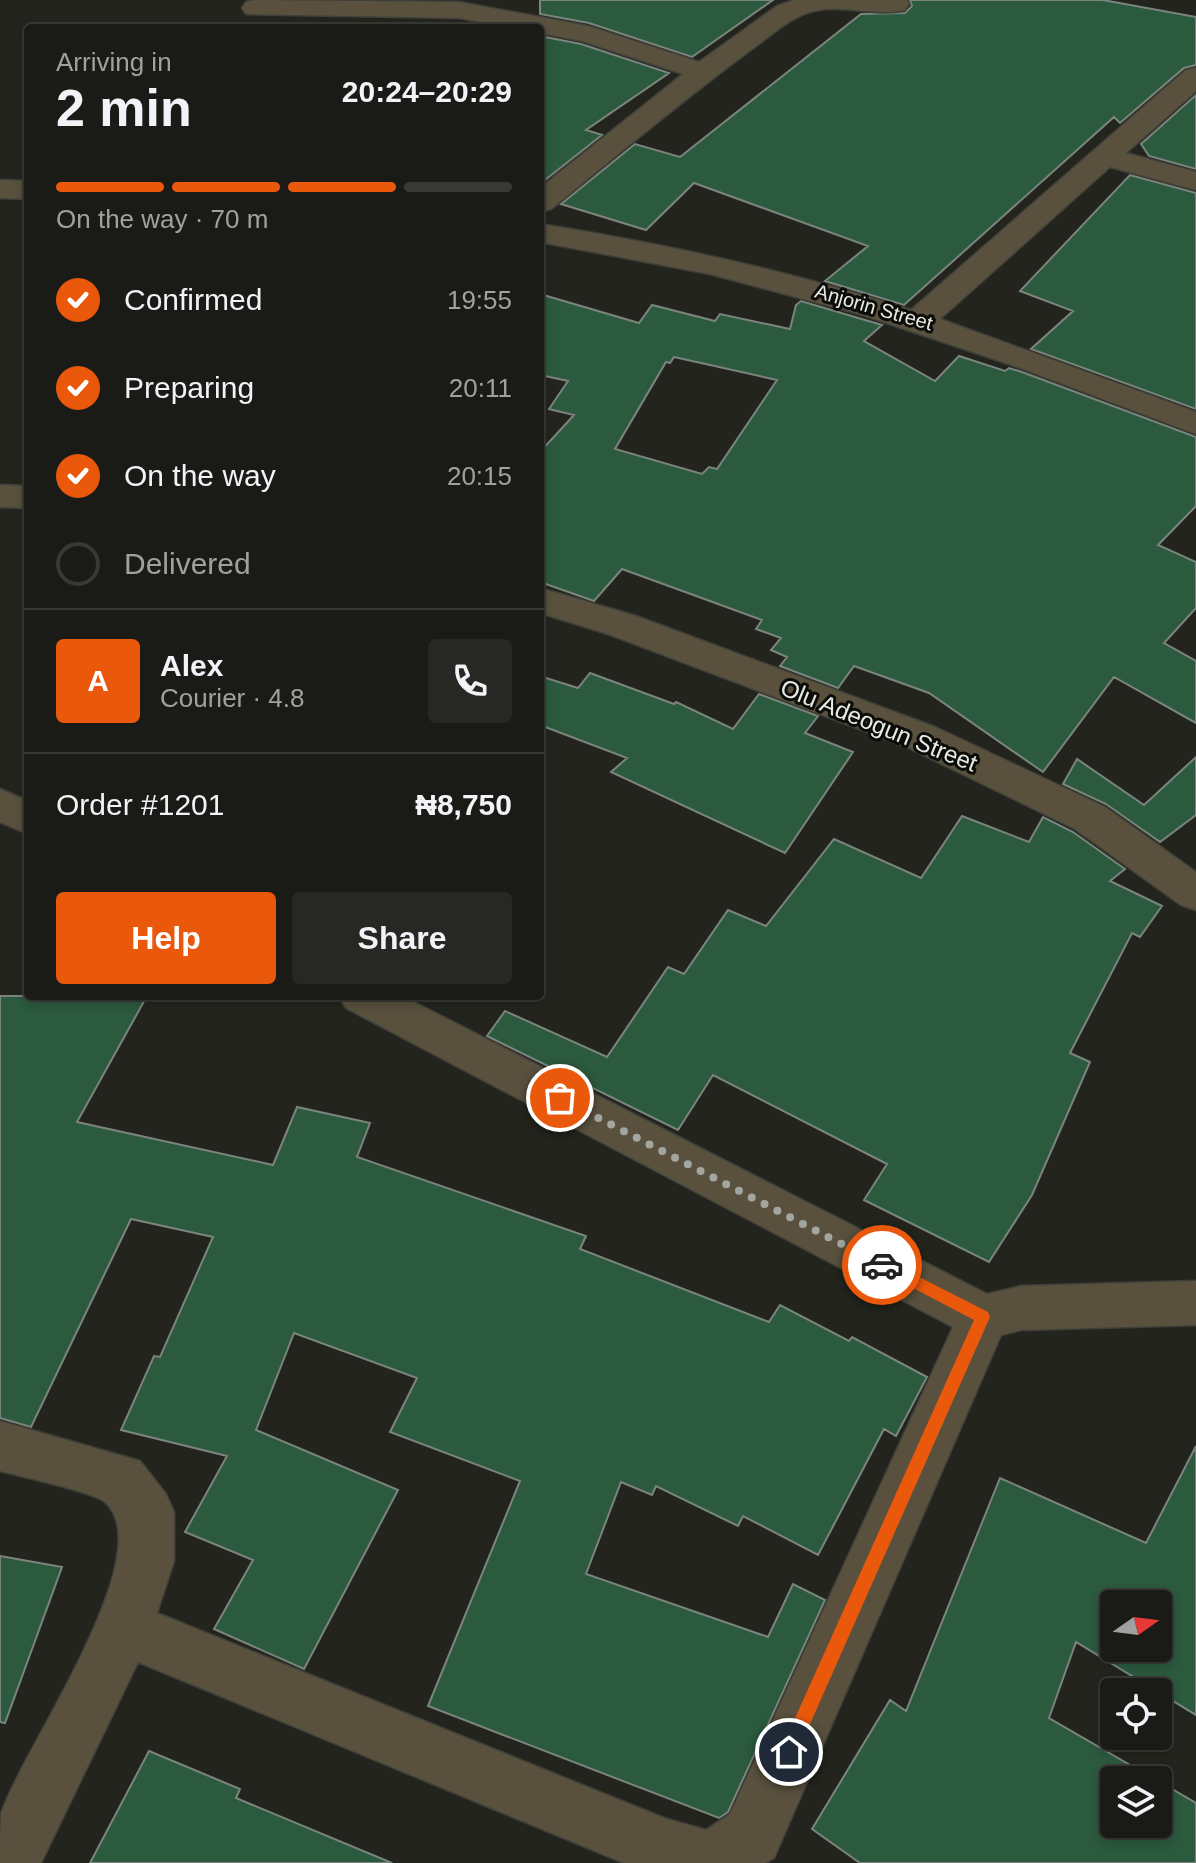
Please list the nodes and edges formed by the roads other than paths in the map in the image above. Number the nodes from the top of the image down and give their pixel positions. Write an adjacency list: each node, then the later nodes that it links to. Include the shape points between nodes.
1 (896, 4): 5 (street, via 810,3 786,12)
2 (255, 8): 3 (street, via 459,10)
3 (534, 24)
4 (544, 26): 5 (street, via 588,34)
5 (703, 72): 11 (street)
6 (1196, 76): 7 (street)
7 (1103, 156): 8 (street); 13 (street)
8 (1196, 181)
9 (0, 189): 10 (street)
10 (24, 190)
11 (544, 200)
12 (544, 234): 13 (street, Anjorin Street, via 763,275)
13 (919, 320): 14 (street, Anjorin Street, via 1040,361)
14 (1196, 424)
15 (0, 496): 16 (street)
16 (24, 497)
17 (544, 601): 20 (street, Olu Adeogun Street, via 622,625 921,737 1090,818)
18 (0, 804): 19 (street)
19 (24, 817)
20 (1196, 894)
21 (370, 1000): 23 (street)
22 (1196, 1303): 23 (street, via 1021,1308)
23 (983, 1317): 25 (street, via 752,1836 711,1862 664,1849)
24 (0, 1446): 25 (street, via 121,1479 147,1512 146,1561)
25 (124, 1628): 26 (street)
26 (9, 1863)

